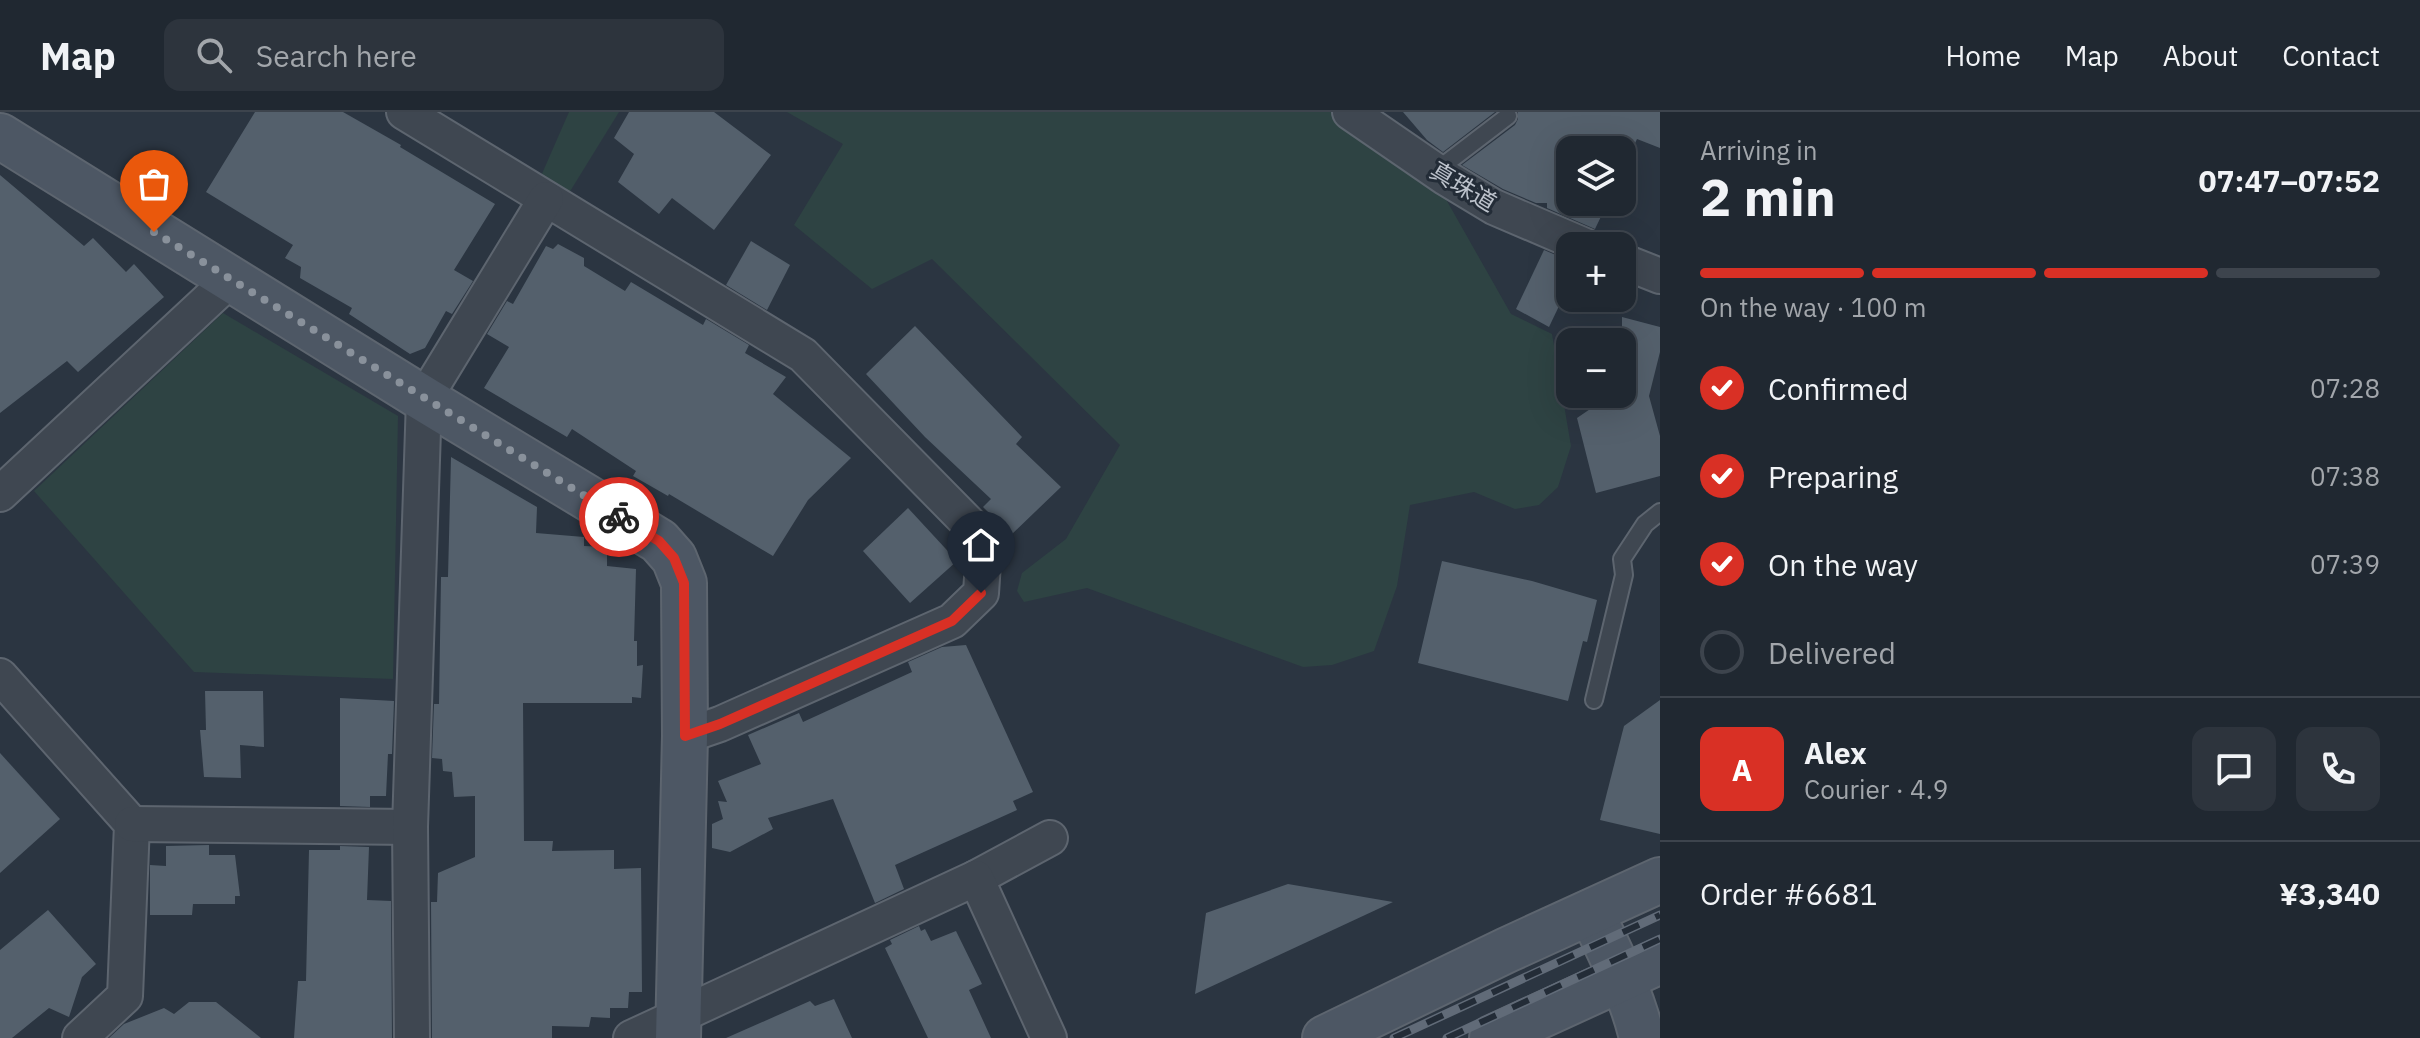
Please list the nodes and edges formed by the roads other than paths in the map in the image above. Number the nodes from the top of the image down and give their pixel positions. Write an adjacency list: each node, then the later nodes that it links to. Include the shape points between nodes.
1 (404, 112): 6 (street)
2 (1350, 112): 5 (street, 真珠道)
3 (1508, 116): 5 (lane)
4 (0, 136): 10 (street)
5 (1436, 171): 7 (street, 真珠道, via 1494,207)
6 (546, 199): 11 (street); 16 (street, via 803,355 976,531 984,548 981,593 952,621)
7 (1556, 234)
8 (1636, 267): 9 (street)
9 (1660, 276)
10 (231, 279): 11 (street); 12 (street)
11 (424, 399): 16 (street, via 659,541 674,558 684,583); 18 (street)
12 (0, 494)
13 (1660, 512): 15 (lane, via 1645,524 1622,559 1624,575)
14 (0, 676): 17 (street)
15 (1594, 700)
16 (685, 736): 24 (street)
17 (132, 824): 18 (street); 25 (street, via 125,996)
18 (410, 827): 26 (street)
19 (1050, 838): 20 (street)
20 (976, 878): 24 (street); 28 (street)
21 (1660, 880): 22 (street)
22 (1591, 912): 23 (street); 29 (street)
23 (1641, 970): 30 (street); 31 (street)
24 (678, 1028): 27 (street)
25 (80, 1038)
26 (412, 1038)
27 (631, 1038)
28 (1049, 1038)
29 (1325, 1038)
30 (1492, 1038)
31 (1642, 1038)

